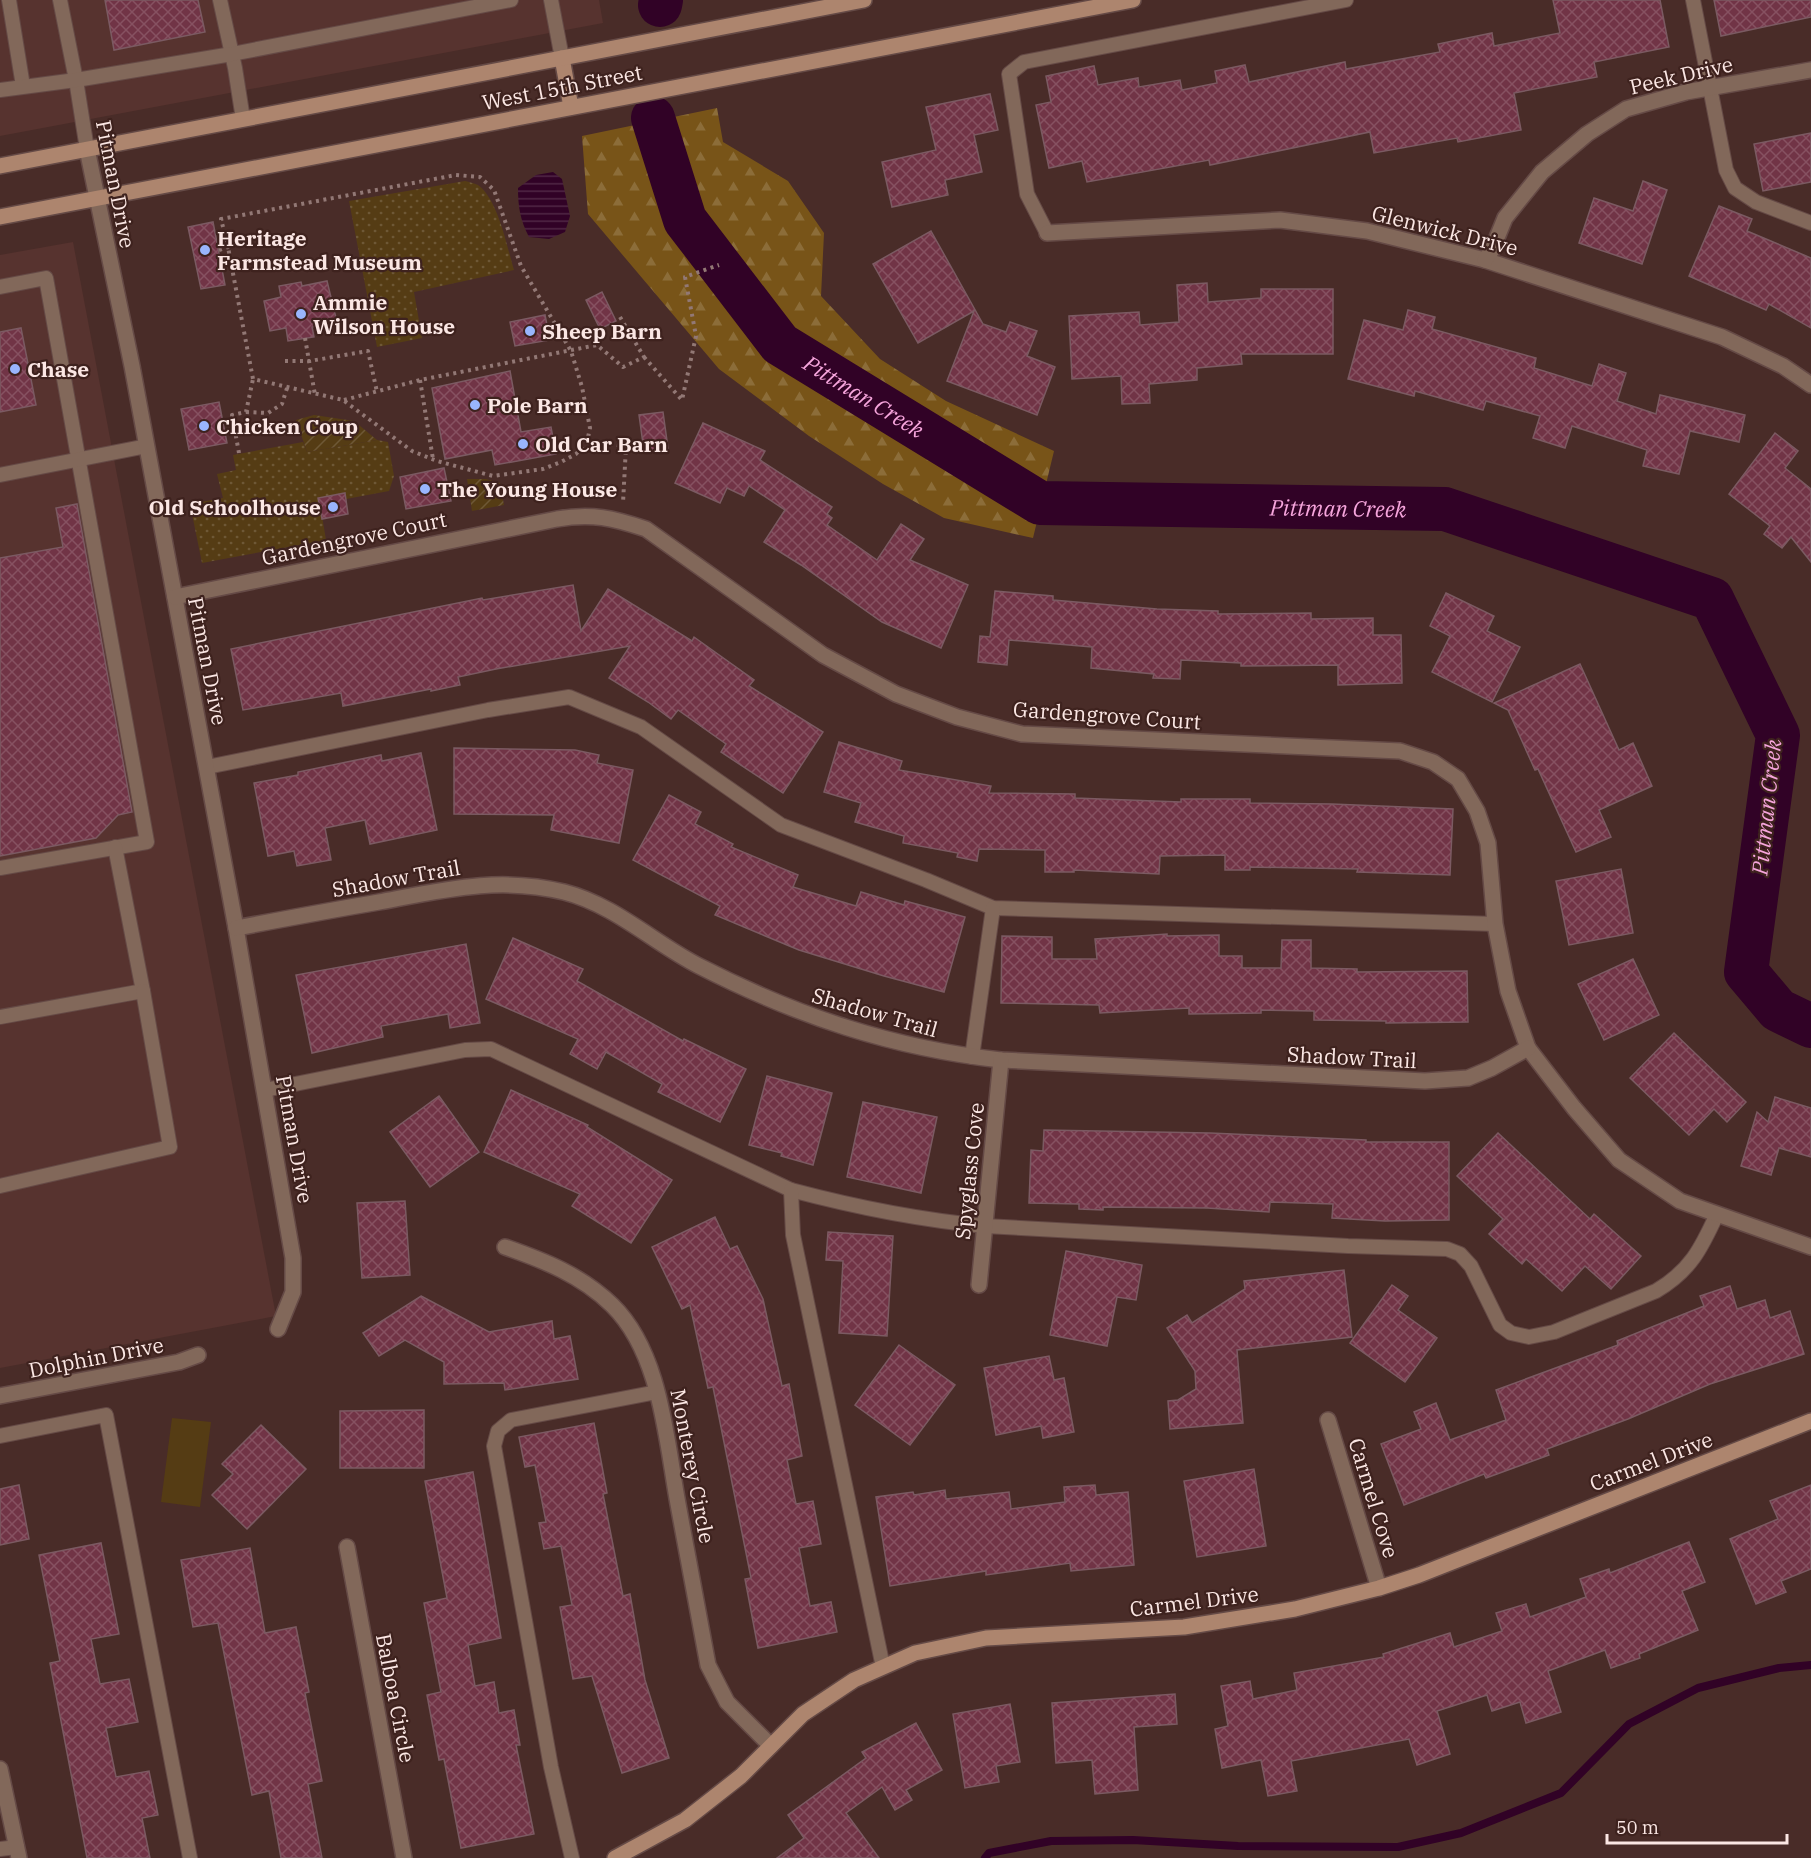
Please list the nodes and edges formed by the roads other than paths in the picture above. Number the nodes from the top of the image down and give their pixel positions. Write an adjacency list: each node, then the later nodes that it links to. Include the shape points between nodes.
1 (9, 0): 14 (lane)
2 (60, 0): 13 (lane, Pitman Drive)
3 (220, 0): 10 (lane)
4 (511, 0): 10 (lane)
5 (551, 0): 11 (lane)
6 (864, 0): 11 (main road, West 15th Street)
7 (1133, 0): 17 (main road, West 15th Street)
8 (1346, 0): 24 (lane, via 1024,62 1009,74 1027,194)
9 (1693, 0): 15 (lane)
10 (232, 54): 13 (lane); 18 (lane)
11 (562, 58): 17 (main road); 18 (main road, West 15th Street)
12 (1811, 70): 15 (street, Peek Drive)
13 (76, 80): 14 (lane); 19 (lane, Pitman Drive)
14 (23, 86): 16 (lane)
15 (1709, 88): 23 (lane, via 1726,170 1735,188 1756,202); 25 (street, Peek Drive, via 1626,109 1587,134 1542,172 1505,218)
16 (0, 90)
17 (571, 107): 21 (main road, West 15th Street)
18 (243, 119): 19 (main road, West 15th Street)
19 (87, 149): 20 (main road, West 15th Street); 21 (street, Pitman Drive)
20 (0, 166)
21 (96, 198): 22 (main road, West 15th Street); 28 (street, Pitman Drive)
22 (0, 217)
23 (1811, 223)
24 (1047, 233): 25 (street, Glenwick Drive, via 1280,220 1367,231)
25 (1485, 260): 27 (street, Glenwick Drive, via 1722,337 1783,366)
26 (0, 287): 29 (lane, via 46,278)
27 (1811, 385)
28 (147, 446): 29 (lane); 31 (street, Pitman Drive)
29 (80, 459): 30 (lane); 33 (lane, via 147,842)
30 (0, 475)
31 (175, 597): 32 (street, Pitman Drive); 36 (street, Gardengrove Court, via 557,519 597,515 622,521 646,529 823,655 896,694 957,717 1022,734 1400,751 1433,762 1458,779 1477,811 1488,843)
32 (207, 767): 35 (lane, via 569,697 640,727 781,825); 37 (street, Pitman Drive)
33 (115, 847): 34 (lane); 38 (lane)
34 (0, 868)
35 (993, 908): 36 (lane); 41 (lane)
36 (1495, 924): 40 (street, Gardengrove Court, via 1508,991)
37 (236, 928): 41 (street, Shadow Trail, via 467,885 517,885 565,892 611,911 697,965 787,1008 882,1040); 43 (street, Pitman Drive)
38 (143, 991): 39 (lane); 44 (lane, via 170,1147)
39 (0, 1017)
40 (1528, 1048): 42 (street, Shadow Trail, via 1468,1078 1425,1081); 46 (street, Gardengrove Court, via 1619,1160 1680,1201)
41 (972, 1057): 42 (street, Shadow Trail)
42 (1001, 1060): 47 (street, Spyglass Cove)
43 (265, 1090): 45 (lane, via 465,1050 491,1049); 51 (street, Pitman Drive, via 293,1258 293,1292)
44 (0, 1186)
45 (792, 1190): 47 (lane, via 841,1203); 60 (lane, via 793,1235)
46 (1717, 1214): 47 (lane, via 1694,1259 1671,1282 1554,1332 1529,1337 1511,1334 1500,1325 1471,1266 1460,1254 1447,1249); 49 (street, Gardengrove Court)
47 (985, 1226): 50 (street, Spyglass Cove)
48 (505, 1247): 53 (street, Monterey Circle, via 584,1281 613,1306 636,1336)
49 (1811, 1247)
50 (979, 1285)
51 (278, 1329)
52 (198, 1355): 54 (street, Dolphin Drive)
53 (657, 1392): 61 (street, Monterey Circle, via 708,1665 727,1702); 67 (lane, via 511,1420 498,1431 494,1446 551,1767)
54 (0, 1396)
55 (1328, 1420): 59 (street, Carmel Cove)
56 (1811, 1421): 59 (main road, Carmel Drive)
57 (0, 1436): 65 (lane, via 106,1415)
58 (347, 1546): 66 (street, Balboa Circle)
59 (1379, 1588): 60 (main road, Carmel Drive, via 1295,1609 1184,1627 986,1638 915,1653)
60 (882, 1667): 61 (main road, Carmel Drive, via 854,1680 803,1714)
61 (771, 1746): 68 (main road, Carmel Drive, via 741,1776 685,1820)
62 (0, 1769): 64 (street)
63 (0, 1849): 64 (lane)
64 (18, 1852)
65 (190, 1858)
66 (404, 1858)
67 (572, 1858)
68 (615, 1858)

